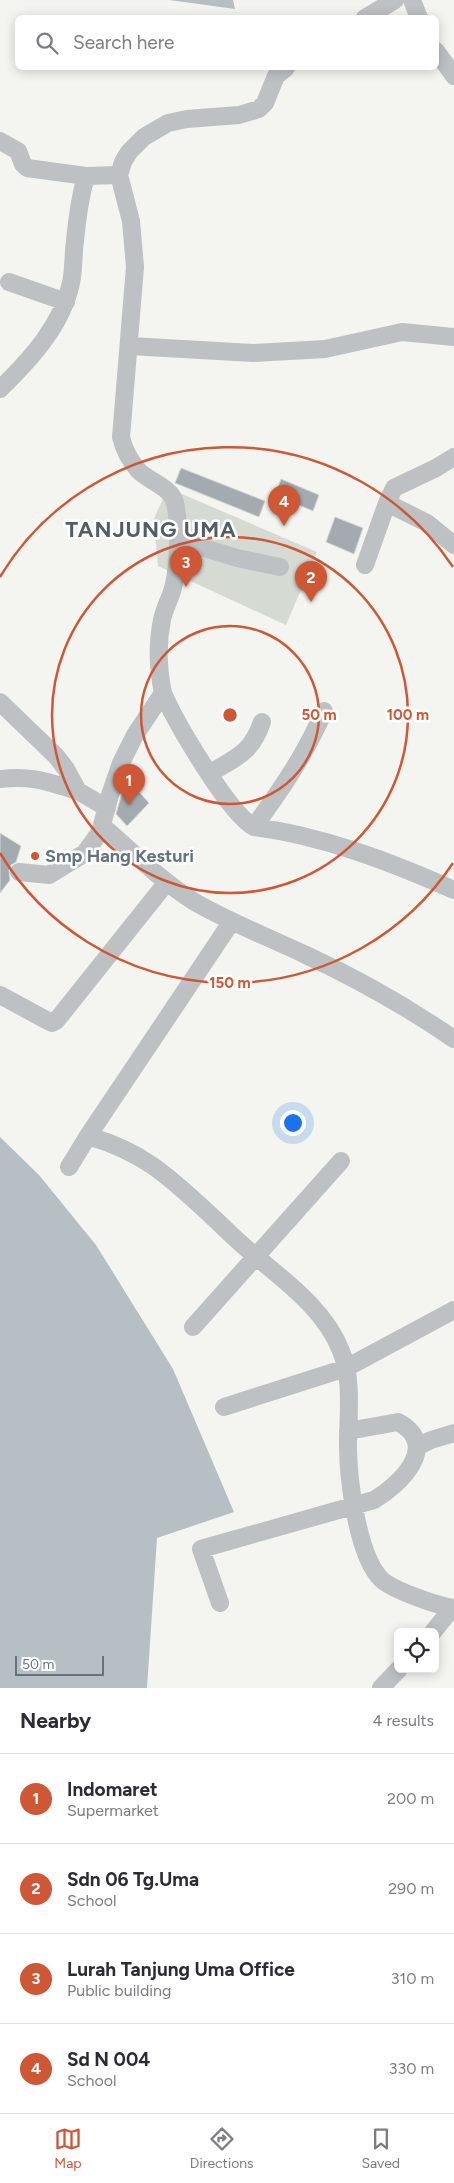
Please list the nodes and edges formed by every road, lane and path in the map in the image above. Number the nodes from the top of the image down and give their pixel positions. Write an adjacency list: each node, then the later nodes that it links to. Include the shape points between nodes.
1 (395, 0): 3 (street)
2 (412, 0): 4 (street)
3 (371, 15)
4 (418, 15)
5 (439, 56): 7 (street)
6 (284, 70): 9 (street, via 276,76 265,103 259,109 168,123 144,137 129,152)
7 (454, 76)
8 (0, 142): 10 (street, via 18,151 27,168)
9 (119, 175): 10 (street); 14 (street, via 131,221 135,267)
10 (86, 176): 12 (street, via 72,281)
11 (9, 282): 12 (street)
12 (66, 302): 15 (street, via 44,340)
13 (454, 337): 14 (street, via 402,332 325,349 252,353)
14 (130, 346): 18 (street, via 121,437 128,456 139,471 174,499)
15 (2, 384)
16 (454, 457): 17 (street, via 394,488)
17 (387, 502): 19 (street, via 426,523); 20 (street)
18 (178, 540): 21 (street); 22 (street, via 175,580 161,621 158,671)
19 (454, 545)
20 (365, 565)
21 (280, 567)
22 (163, 693): 26 (street); 29 (street, via 135,735)
23 (0, 702): 28 (street, via 56,756)
24 (324, 711): 31 (street, via 310,744)
25 (262, 722): 26 (street, via 251,746)
26 (209, 774): 31 (street, via 237,813)
27 (0, 779): 28 (street, via 35,778)
28 (78, 791): 29 (street)
29 (107, 808): 30 (street)
30 (102, 826): 32 (street, via 85,853 49,875); 33 (street)
31 (254, 827): 34 (street, via 330,844)
32 (19, 872)
33 (167, 882): 35 (street); 36 (street, via 56,1021 52,1023)
34 (453, 887)
35 (232, 922): 37 (street, via 351,977 418,1014); 38 (street)
36 (0, 995)
37 (454, 1039)
38 (88, 1136): 40 (street); 41 (street, via 126,1150 152,1166)
39 (341, 1161): 41 (street)
40 (69, 1167)
41 (255, 1256): 43 (street); 44 (street, via 324,1320 341,1350)
42 (454, 1310): 44 (street)
43 (193, 1327)
44 (346, 1368): 45 (street); 46 (street)
45 (224, 1407)
46 (348, 1431): 48 (street, via 398,1422 412,1433); 49 (street)
47 (454, 1433): 48 (street)
48 (417, 1447): 49 (street, via 413,1462 396,1484 374,1500)
49 (353, 1506): 50 (street, via 201,1549); 51 (street, via 366,1551 379,1578 396,1588)
50 (220, 1604)
51 (453, 1608): 52 (street)
52 (436, 1628)
53 (395, 1673): 54 (street)
54 (382, 1688)

